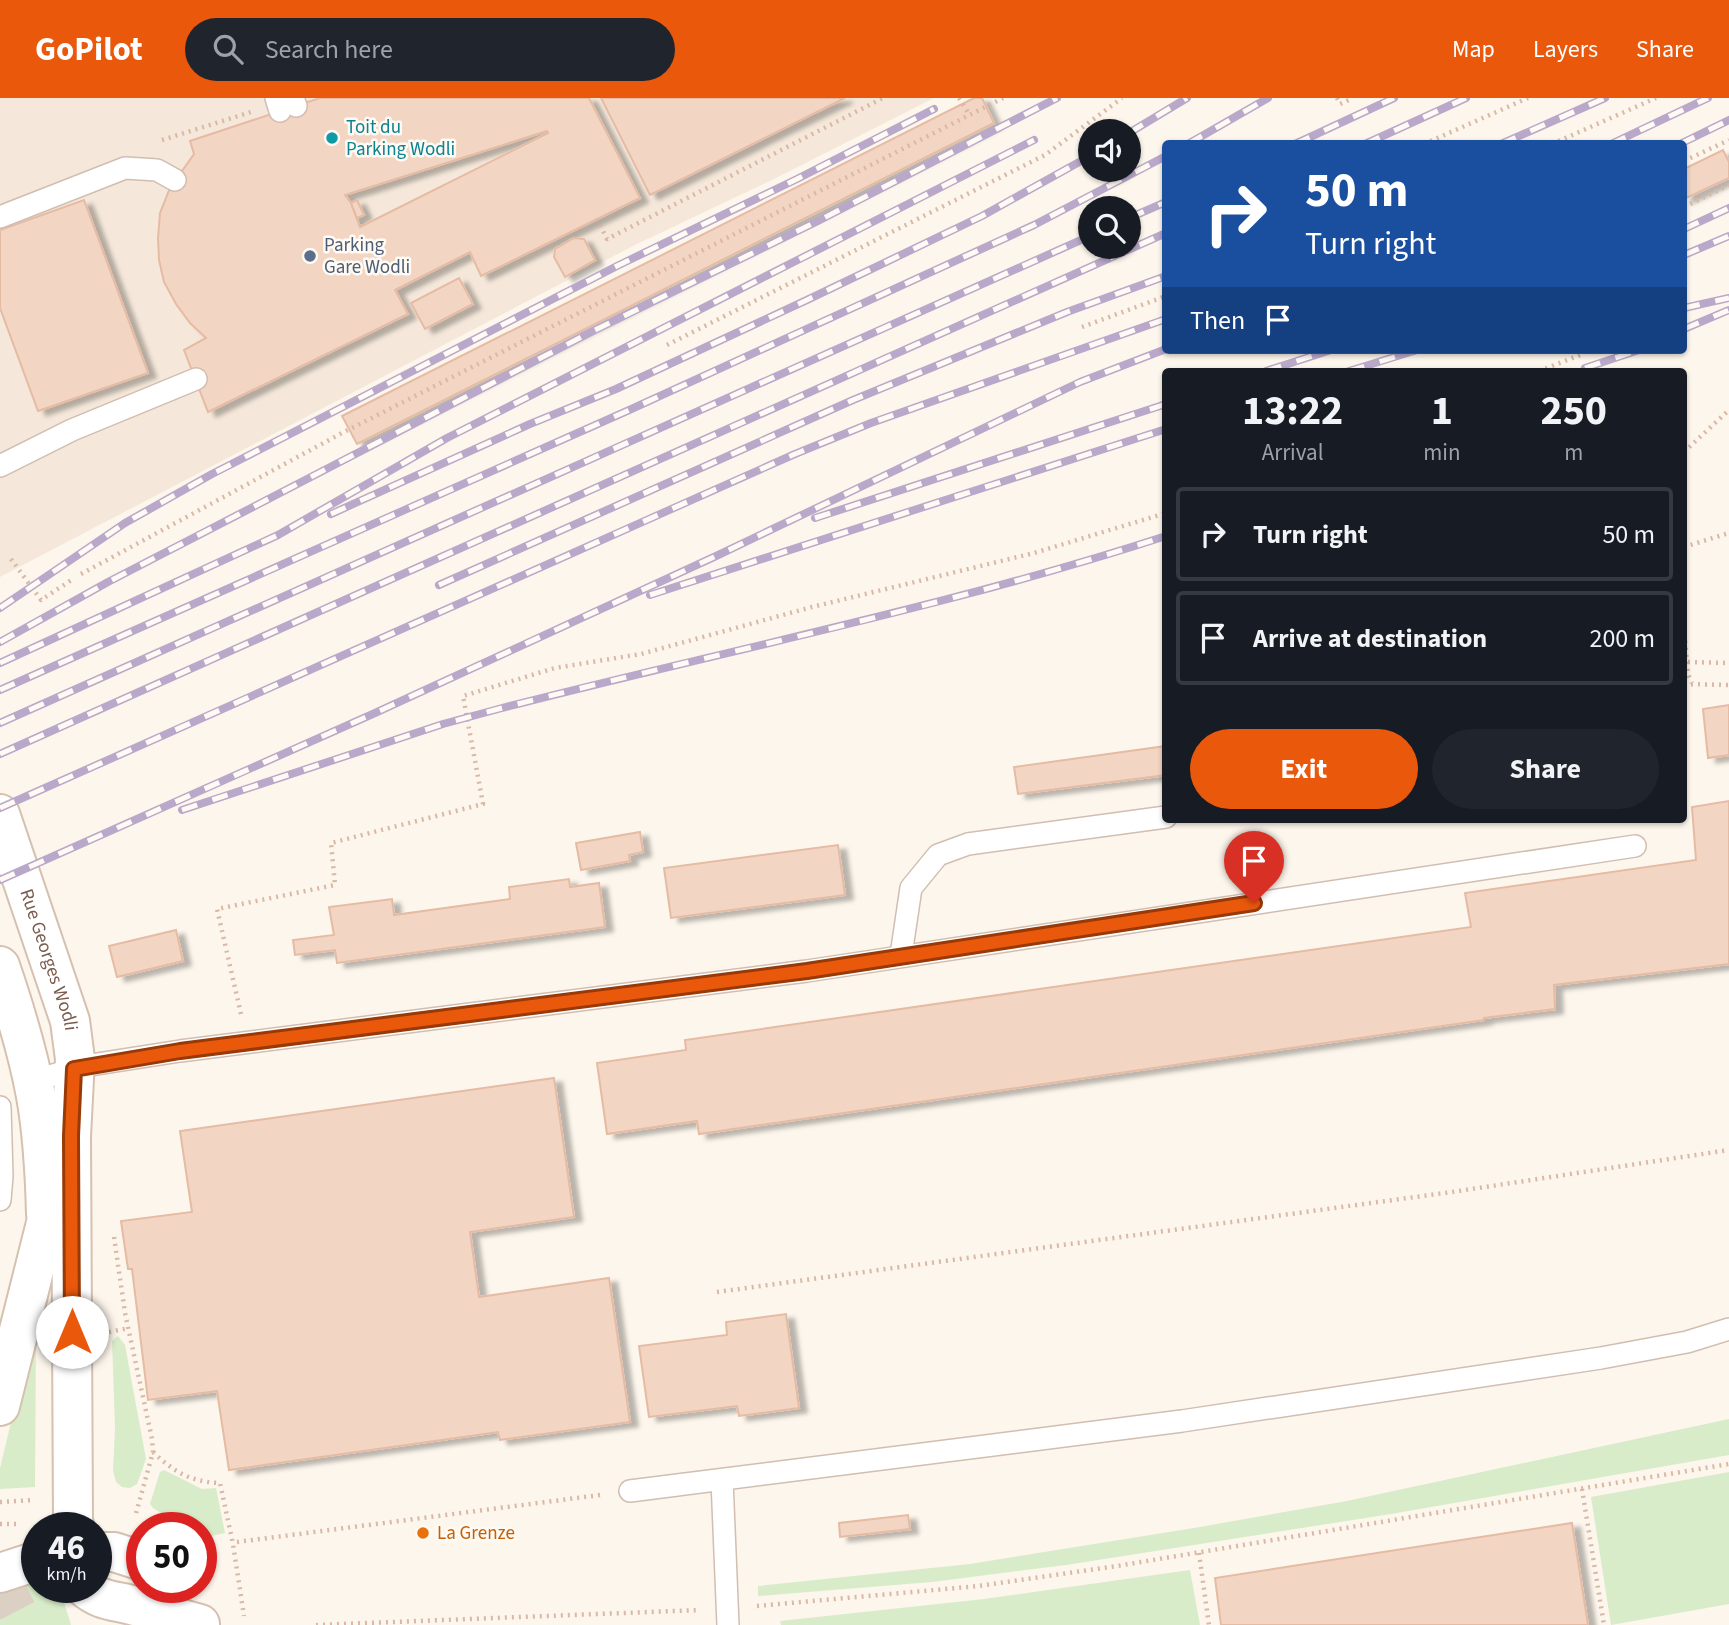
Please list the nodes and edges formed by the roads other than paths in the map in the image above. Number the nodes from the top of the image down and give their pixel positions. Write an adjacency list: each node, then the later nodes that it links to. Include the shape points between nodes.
1 (175, 180): 2 (lane, via 157,170 125,168)
2 (0, 217)
3 (196, 379): 4 (lane, via 72,430)
4 (0, 466)
5 (0, 814): 10 (main road, Rue Georges Wodli, via 70,1021)
6 (1162, 818): 8 (lane, via 968,844 938,855 911,888)
7 (1635, 846): 8 (lane)
8 (901, 955): 10 (lane)
9 (0, 965): 11 (main road)
10 (74, 1069): 11 (lane); 20 (main road, Rue Georges Wodli)
11 (33, 1081): 14 (main road)
12 (0, 1107): 13 (lane)
13 (0, 1200)
14 (46, 1223): 16 (main road); 19 (main road)
15 (1729, 1329): 17 (lane, via 1687,1342 1601,1357 1182,1421)
16 (0, 1406)
17 (722, 1480): 18 (lane); 25 (lane)
18 (630, 1491)
19 (42, 1512)
20 (73, 1512)
21 (21, 1566): 22 (main road)
22 (0, 1573)
23 (111, 1603): 26 (main road, via 130,1604)
24 (188, 1603): 26 (main road)
25 (728, 1617)
26 (200, 1625)

